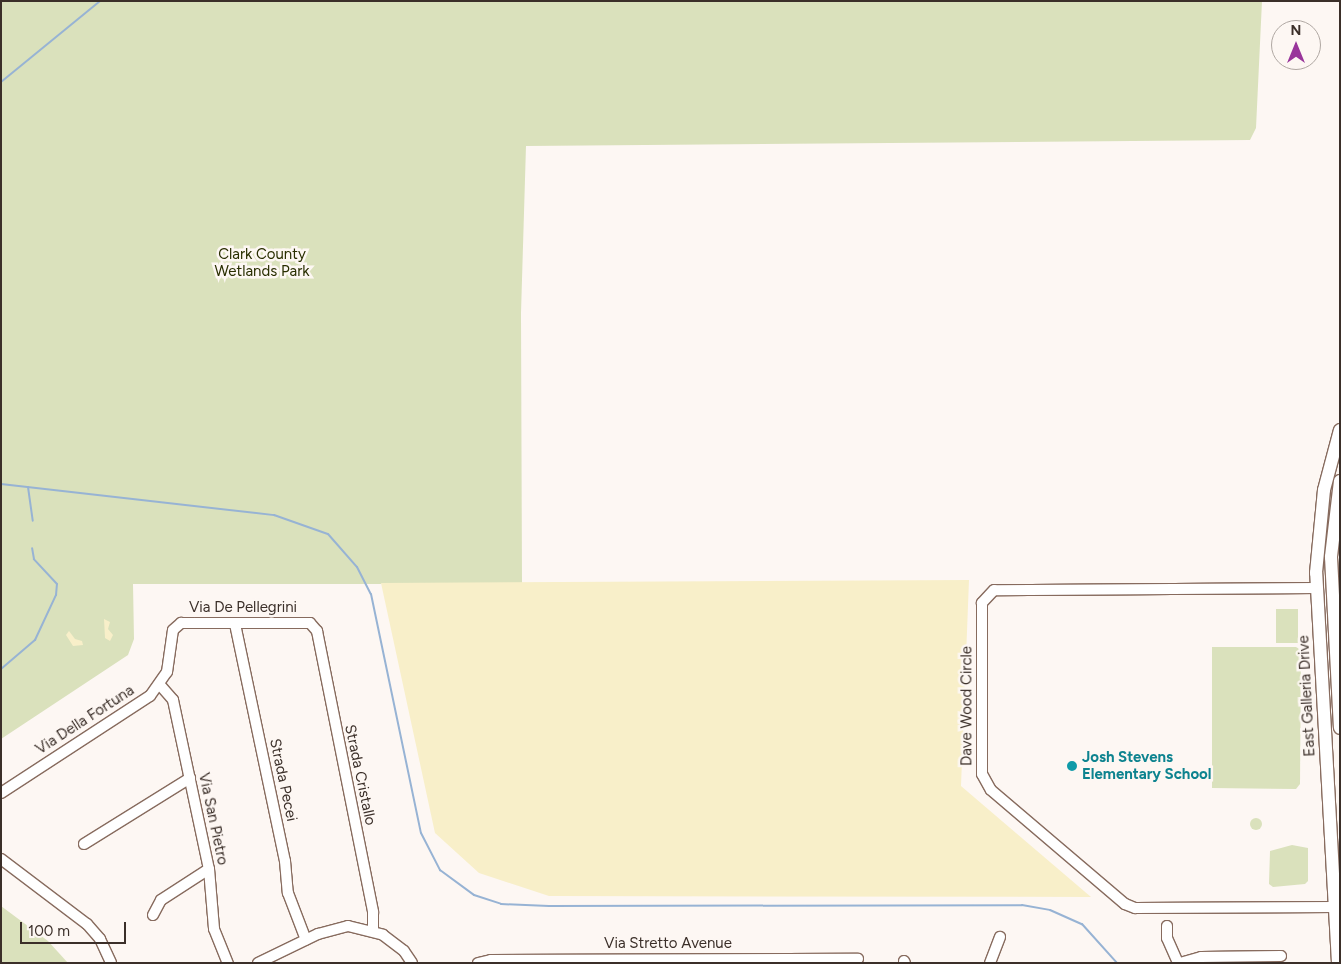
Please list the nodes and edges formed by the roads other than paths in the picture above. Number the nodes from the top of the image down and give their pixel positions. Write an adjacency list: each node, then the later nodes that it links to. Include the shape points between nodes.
1 (1340, 430): 4 (main road, East Galleria Drive, via 1324,490)
2 (1340, 481): 3 (main road, East Galleria Drive)
3 (1331, 557): 4 (main road); 10 (main road, East Galleria Drive)
4 (1316, 588): 9 (main road, East Galleria Drive); 17 (street, Dave Wood Circle, via 994,590 982,603 982,774 991,790 1125,904 1135,908)
5 (235, 624): 6 (street, Via De Pellegrini); 7 (street, Via De Pellegrini, via 180,623); 22 (street, Strada Pecei, via 285,861 288,893)
6 (315, 625): 20 (street, Strada Cristallo, via 373,912)
7 (173, 630): 8 (street, Via Della Fortuna, via 170,660)
8 (160, 684): 12 (street, Via San Pietro, via 173,700); 13 (street, Via Della Fortuna, via 139,704)
9 (1324, 706): 10 (street); 17 (main road, East Galleria Drive)
10 (1339, 706): 11 (main road, East Galleria Drive)
11 (1340, 728)
12 (190, 778): 14 (street); 16 (street, Via San Pietro)
13 (1, 793)
14 (84, 844)
15 (1, 859): 26 (street, via 87,924 100,939)
16 (209, 869): 18 (street, via 161,900); 27 (street, Via San Pietro, via 214,929)
17 (1337, 909): 33 (main road, East Galleria Drive)
18 (153, 915)
19 (1167, 926): 32 (street, via 1167,938)
20 (373, 931): 22 (street, via 338,927); 29 (street, via 394,942)
21 (1000, 937): 31 (street)
22 (306, 940): 28 (street)
23 (1281, 956): 32 (street, via 1201,957)
24 (858, 959): 25 (street, Via Stretto Avenue)
25 (594, 961): 30 (street, Via Stretto Avenue, via 491,960)
26 (111, 963)
27 (228, 963)
28 (258, 963)
29 (412, 963)
30 (478, 963)
31 (990, 963)
32 (1179, 963)
33 (1338, 963)

